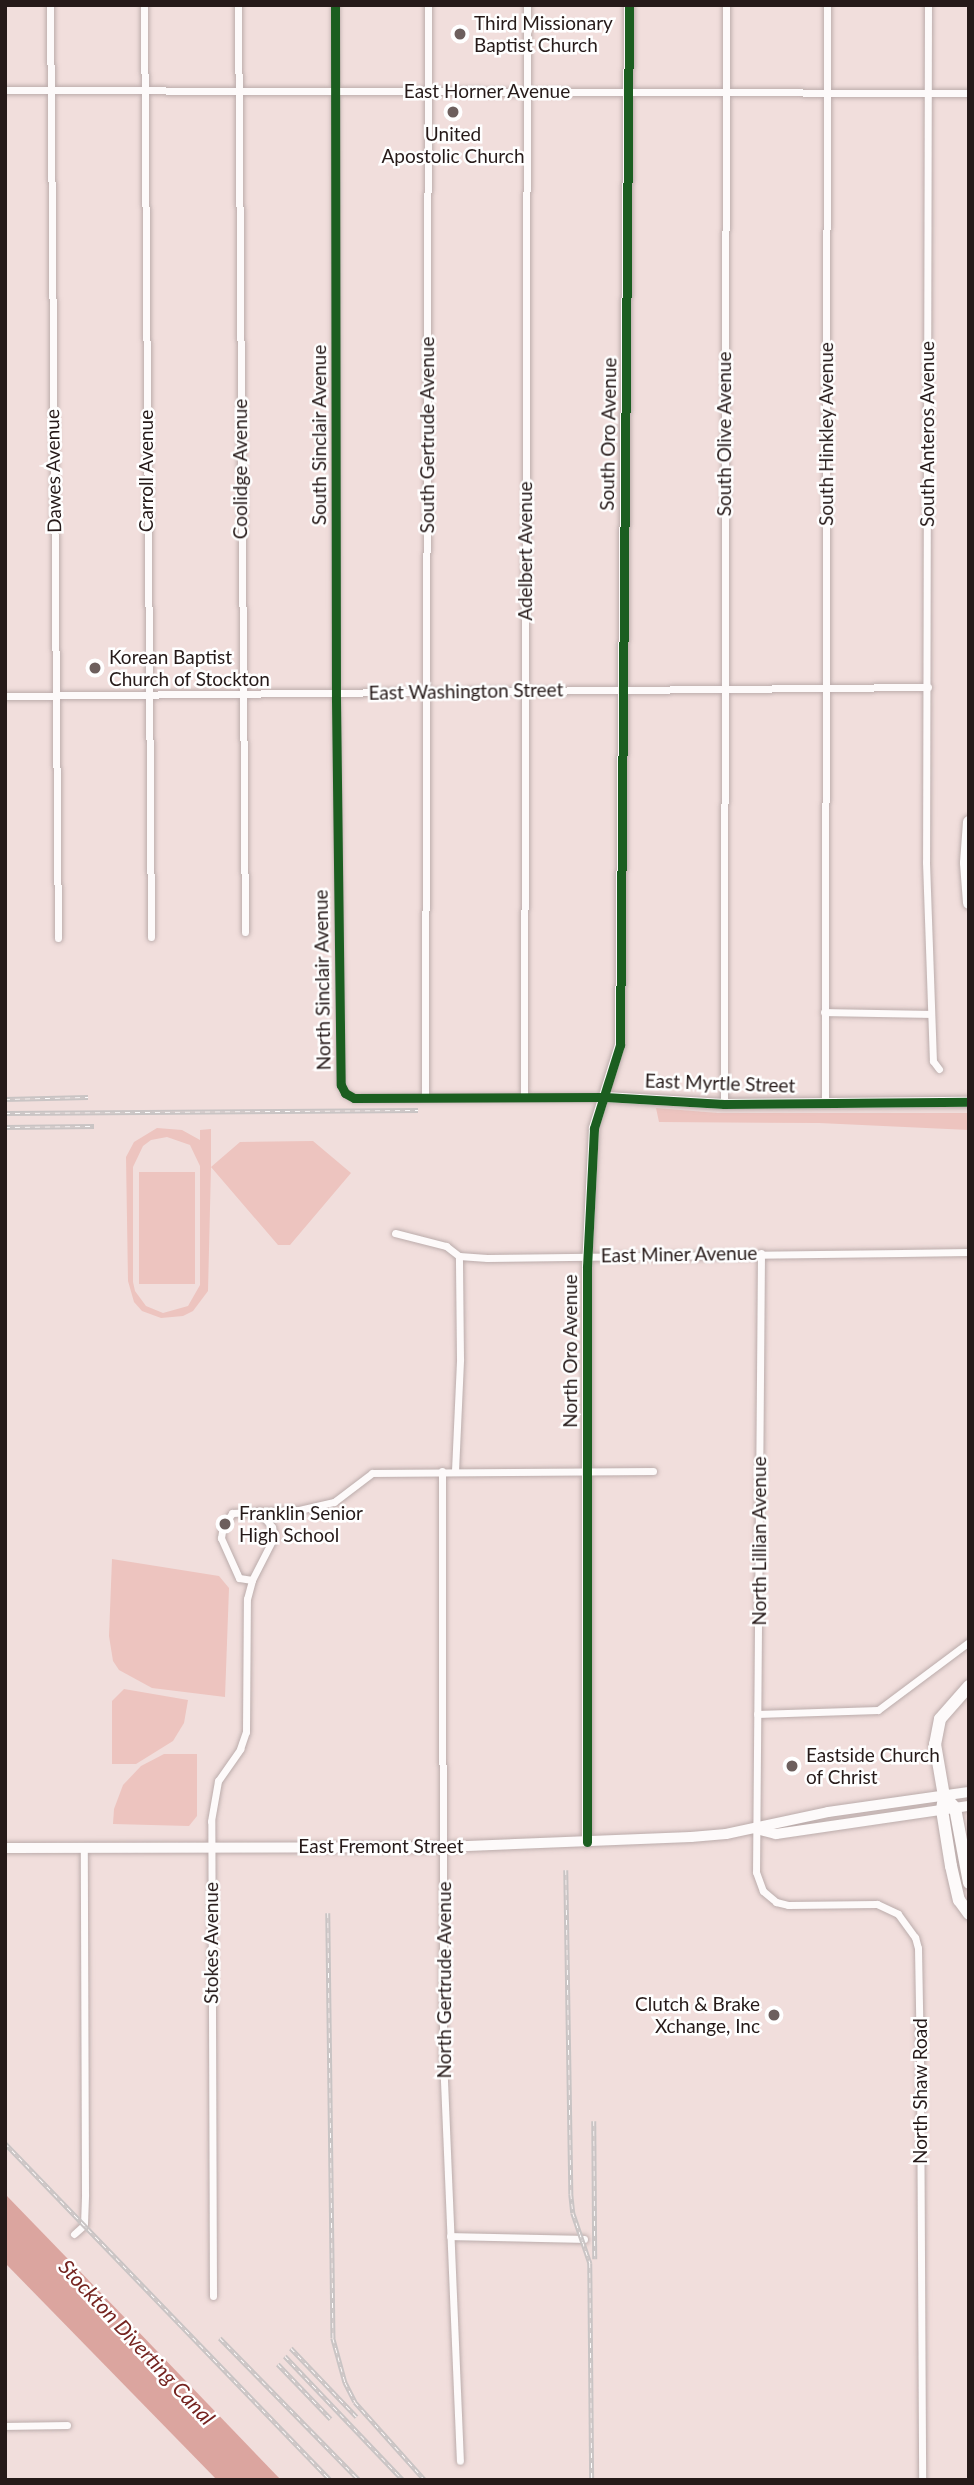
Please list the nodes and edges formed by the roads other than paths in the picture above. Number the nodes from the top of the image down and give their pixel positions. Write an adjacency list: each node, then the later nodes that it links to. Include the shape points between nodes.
1 (50, 5): 12 (street, Dawes Avenue)
2 (145, 5): 13 (street, Carroll Avenue)
3 (238, 5): 14 (street, Coolidge Avenue)
4 (335, 5): 15 (street, South Sinclair Avenue)
5 (428, 5): 16 (street, South Gertrude Avenue)
6 (527, 5): 17 (street, Adelbert Avenue)
7 (629, 5): 18 (street, South Oro Avenue)
8 (726, 5): 20 (street, South Olive Avenue)
9 (827, 5): 19 (street, South Hinkley Avenue)
10 (928, 5): 21 (street, South Anteros Avenue)
11 (5, 90): 12 (street, East Horner Avenue)
12 (50, 90): 13 (street, East Horner Avenue); 31 (street, Dawes Avenue)
13 (144, 91): 14 (street, East Horner Avenue); 32 (street, Carroll Avenue)
14 (238, 91): 15 (street, East Horner Avenue); 30 (street, Coolidge Avenue)
15 (336, 91): 16 (street, East Horner Avenue); 29 (street, South Sinclair Avenue)
16 (429, 91): 17 (street, East Horner Avenue); 28 (street, South Gertrude Avenue)
17 (526, 91): 18 (street, East Horner Avenue); 27 (street, Adelbert Avenue)
18 (630, 91): 20 (street, East Horner Avenue); 26 (street, South Oro Avenue)
19 (827, 91): 20 (street, East Horner Avenue); 21 (street, East Horner Avenue); 25 (street, South Hinkley Avenue)
20 (725, 92): 24 (street, South Olive Avenue)
21 (928, 92): 22 (street, East Horner Avenue); 23 (street, South Anteros Avenue)
22 (969, 93)
23 (928, 687): 25 (street, East Washington Street); 42 (street, South Anteros Avenue)
24 (724, 688): 25 (street, East Washington Street); 26 (street, East Washington Street); 50 (street, South Olive Avenue)
25 (827, 688): 41 (street, South Hinkley Avenue)
26 (622, 690): 27 (street, East Washington Street); 35 (street, South Oro Avenue)
27 (525, 691): 28 (street, East Washington Street); 45 (street, Adelbert Avenue)
28 (427, 692): 29 (street, East Washington Street); 46 (street, South Gertrude Avenue)
29 (336, 693): 30 (street, East Washington Street); 36 (street, South Sinclair Avenue)
30 (243, 694): 32 (street, East Washington Street); 38 (street, Coolidge Avenue)
31 (55, 695): 32 (street, East Washington Street); 33 (street, East Washington Street); 40 (street, Dawes Avenue)
32 (149, 695): 39 (street, Carroll Avenue)
33 (5, 696)
34 (969, 822): 37 (highway)
35 (622, 864): 47 (street, North Oro Avenue, via 620,1045)
36 (338, 865): 44 (street, North Sinclair Avenue, via 341,1085)
37 (969, 903)
38 (245, 932)
39 (151, 937)
40 (58, 938)
41 (824, 1012): 42 (street); 49 (street, South Hinkley Avenue)
42 (930, 1014): 43 (street, South Anteros Avenue, via 933,1061)
43 (939, 1069)
44 (345, 1093): 46 (street, East Myrtle Street, via 354,1098)
45 (524, 1096): 46 (street, East Myrtle Street); 47 (street, East Myrtle Street)
46 (425, 1097)
47 (605, 1097): 50 (street, East Myrtle Street); 54 (street, North Oro Avenue, via 594,1128)
48 (969, 1102): 49 (street, East Myrtle Street)
49 (825, 1103): 50 (street, East Myrtle Street)
50 (724, 1104)
51 (395, 1233): 55 (street, East Miner Avenue, via 446,1246)
52 (969, 1252): 53 (street, East Miner Avenue)
53 (761, 1253): 54 (street, East Miner Avenue); 66 (street, North Lillian Avenue)
54 (588, 1255): 55 (street, East Miner Avenue); 58 (street, North Oro Avenue)
55 (459, 1256): 57 (street)
56 (442, 1471): 57 (street, Stokes Avenue); 60 (street, Stokes Avenue, via 372,1473 334,1502 299,1510); 74 (street, North Gertrude Avenue)
57 (455, 1471): 58 (street, Stokes Avenue)
58 (587, 1471): 59 (street, Stokes Avenue); 72 (street, North Oro Avenue)
59 (653, 1471)
60 (259, 1511): 61 (street, Stokes Avenue, via 232,1513 223,1526 221,1538); 62 (street, Stokes Avenue, via 274,1537)
61 (239, 1578): 62 (street); 63 (street, Stokes Avenue)
62 (252, 1580): 63 (street, Stokes Avenue)
63 (247, 1599): 73 (street, Stokes Avenue, via 246,1732 214,1793)
64 (969, 1642): 66 (street, via 878,1710)
65 (969, 1686): 68 (highway, via 940,1719 936,1760)
66 (757, 1714): 71 (street, North Lillian Avenue)
67 (969, 1792): 68 (street, East Fremont Street)
68 (944, 1796): 70 (highway); 71 (street, East Fremont Street, via 828,1812)
69 (969, 1806): 70 (street, East Fremont Street)
70 (949, 1809): 71 (street, East Fremont Street, via 776,1834); 77 (highway); 78 (highway, via 954,1882)
71 (756, 1829): 72 (street, East Fremont Street); 86 (street, North Shaw Road, via 757,1879 772,1900 788,1905 885,1906 908,1924 918,1948)
72 (587, 1842): 74 (street, East Fremont Street)
73 (211, 1846): 74 (street, East Fremont Street); 76 (street, East Fremont Street); 82 (street, Stokes Avenue)
74 (443, 1847): 80 (street, North Gertrude Avenue, via 443,2057)
75 (5, 1848): 76 (street, East Fremont Street)
76 (84, 1849): 79 (street, via 85,2194 84,2225)
77 (969, 1883)
78 (969, 1914)
79 (75, 2234)
80 (450, 2236): 81 (street); 85 (street, North Gertrude Avenue)
81 (584, 2239)
82 (213, 2296)
83 (67, 2425): 84 (street)
84 (5, 2426)
85 (460, 2461)
86 (922, 2480)

